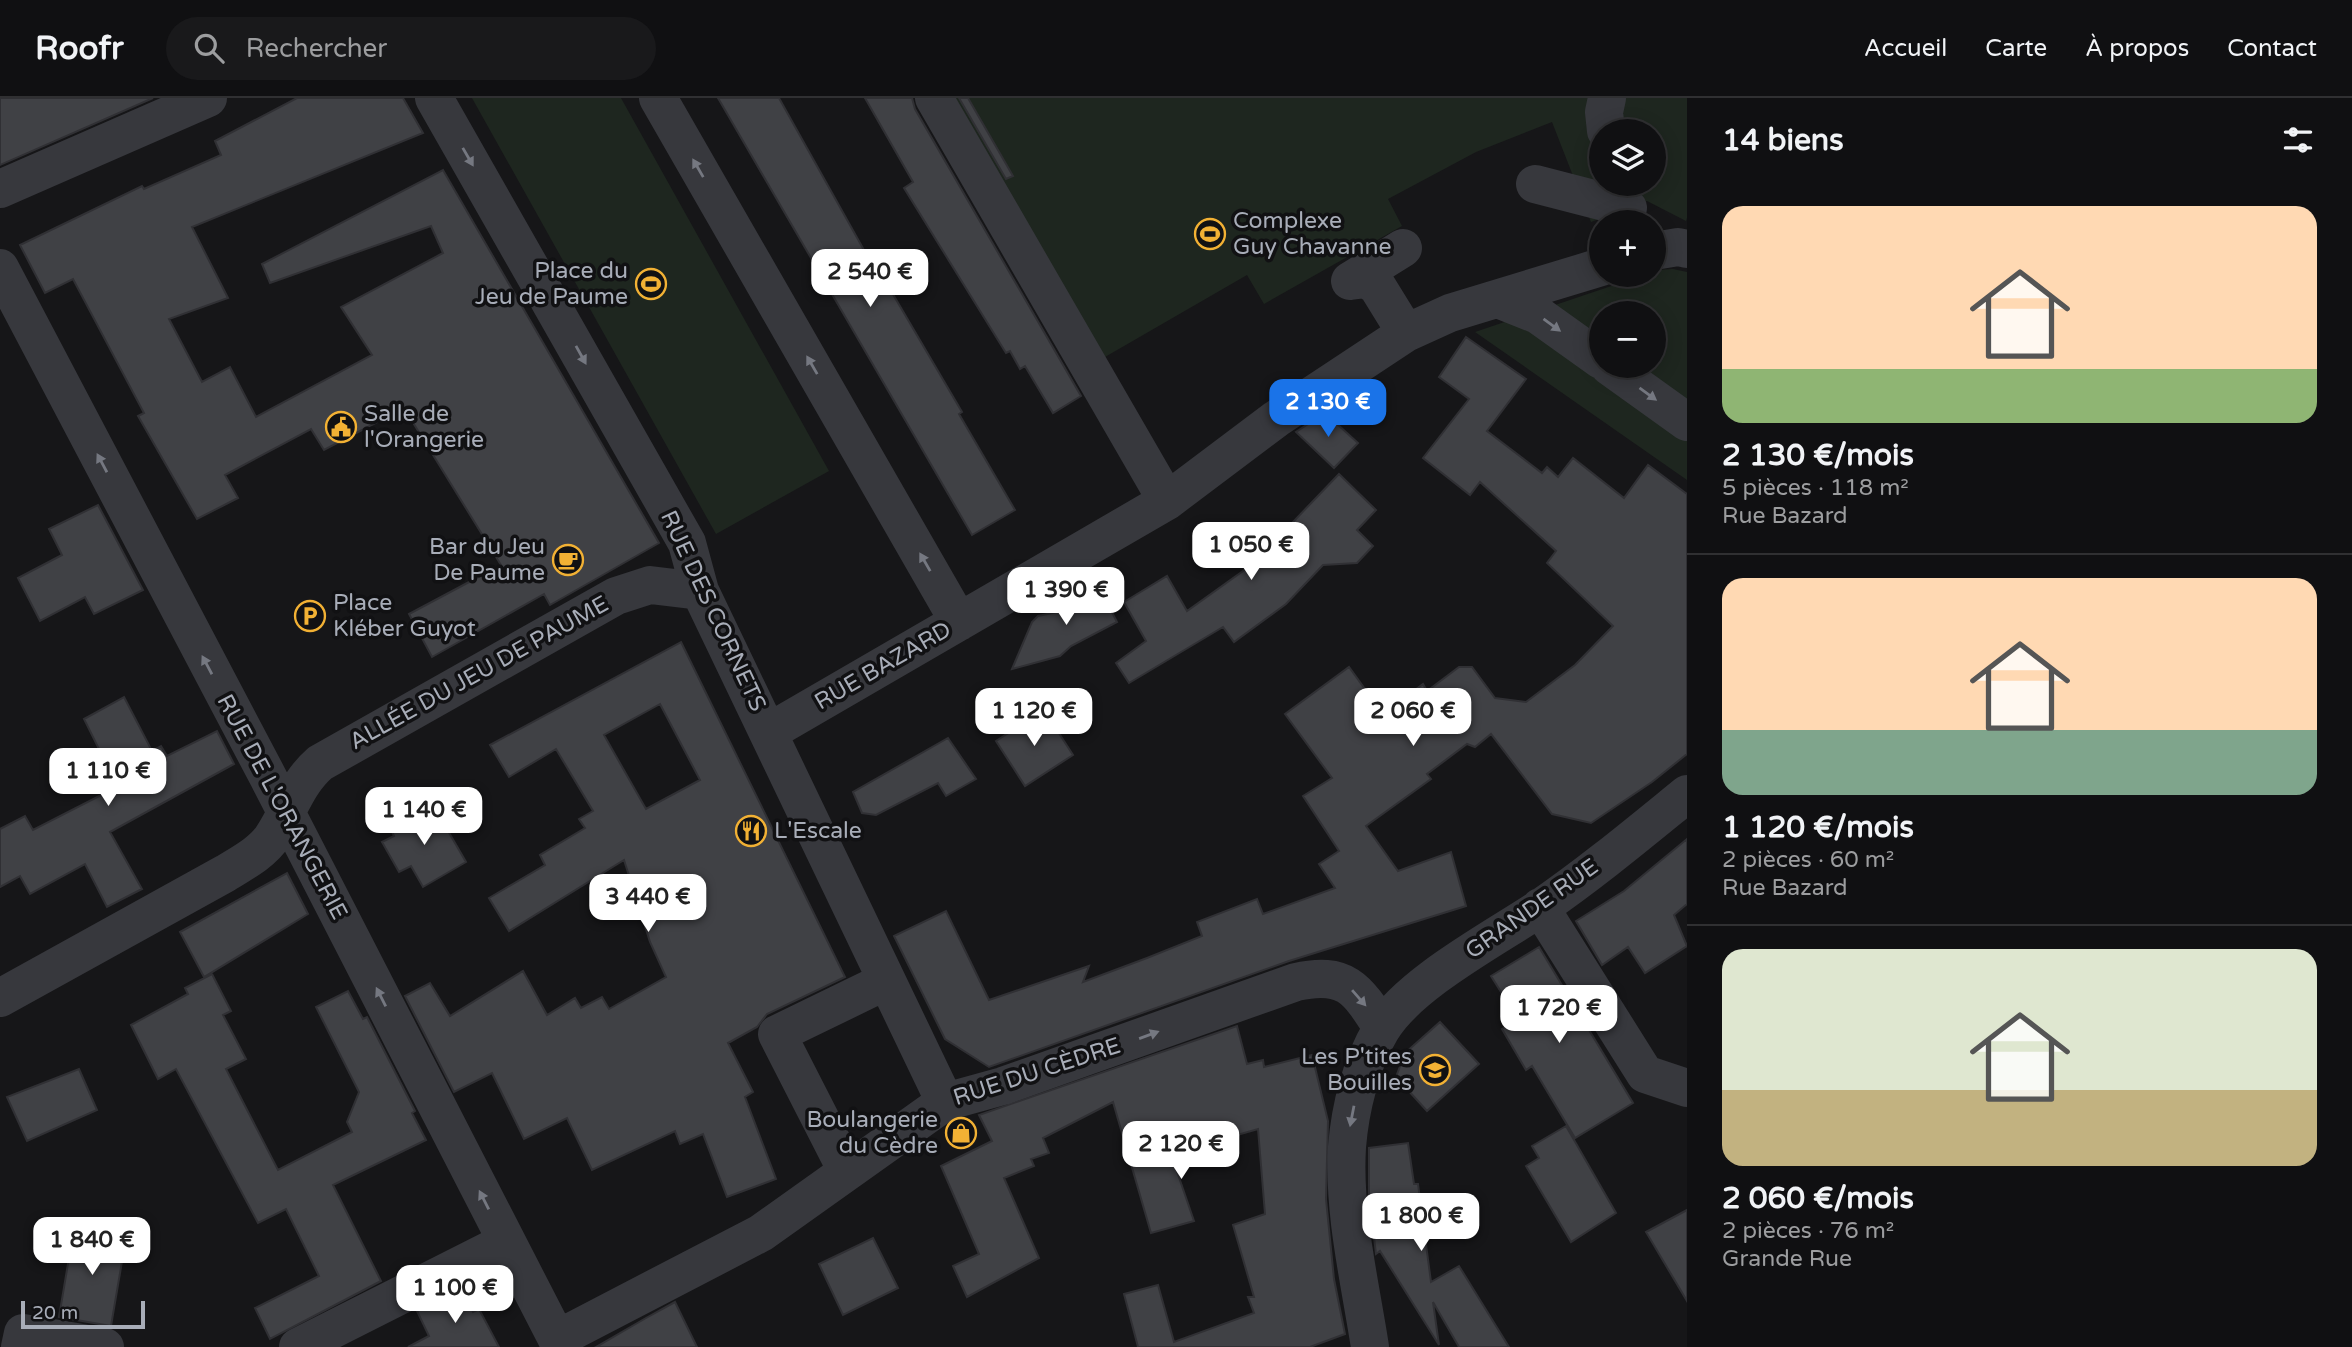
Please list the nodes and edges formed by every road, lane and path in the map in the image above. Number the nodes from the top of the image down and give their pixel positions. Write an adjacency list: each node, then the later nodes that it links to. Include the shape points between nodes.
1 (208, 98): 8 (street)
2 (434, 98): 21 (street, RUE DES CORNETS, one-way to 21, via 687,543)
3 (658, 98): 22 (street, one-way to 3)
4 (934, 98): 20 (street)
5 (1607, 98): 6 (street)
6 (1605, 119)
7 (1535, 184): 9 (street)
8 (0, 189)
9 (1627, 205)
10 (1403, 248): 16 (street, via 1350,281 1366,279 1377,286)
11 (1666, 249): 12 (street)
12 (1687, 249)
13 (0, 268): 25 (street, RUE DE L'ORANGERIE, one-way to 13)
14 (1589, 271): 15 (street, RUE BAZARD)
15 (1498, 299): 16 (street, RUE BAZARD, via 1450,313); 17 (street, one-way to 17, via 1538,315)
16 (1406, 333): 20 (street, RUE BAZARD, via 1276,419)
17 (1589, 351)
18 (1626, 378): 19 (street, one-way to 19)
19 (1687, 422)
20 (1167, 501): 22 (street, RUE BAZARD)
21 (699, 591): 23 (street, RUE DES CORNETS); 25 (street, ALLÉE DU JEU DE PAUME, via 650,585 616,596 320,763 299,783)
22 (959, 622): 23 (street, RUE BAZARD, via 892,645 839,675)
23 (769, 732): 27 (street, RUE DES CORNETS)
24 (1687, 794): 26 (street, GRANDE RUE)
25 (286, 812): 28 (street, ALLÉE DU JEU DE PAUME, via 272,839 226,873); 33 (street, RUE DE L'ORANGERIE, one-way to 25)
26 (1541, 907): 29 (street, GRANDE RUE, via 1440,973); 30 (street, via 1645,1074)
27 (886, 981): 31 (street, RUE DES CORNETS); 32 (street, via 777,1034)
28 (0, 998)
29 (1382, 1028): 31 (street, RUE DU CÈDRE, one-way to 29, via 1320,977 1338,979 1355,991); 38 (street, one-way to 38, via 1357,1093 1347,1146 1349,1204)
30 (1687, 1088)
31 (945, 1102): 32 (street, RUE DU CÈDRE)
32 (847, 1171): 34 (street, RUE DU CÈDRE, via 761,1233)
33 (506, 1242): 34 (street, RUE DE L'ORANGERIE); 37 (street)
34 (559, 1343)
35 (20, 1347): 36 (street, via 23,1333)
36 (105, 1347)
37 (298, 1347)
38 (1370, 1347)

